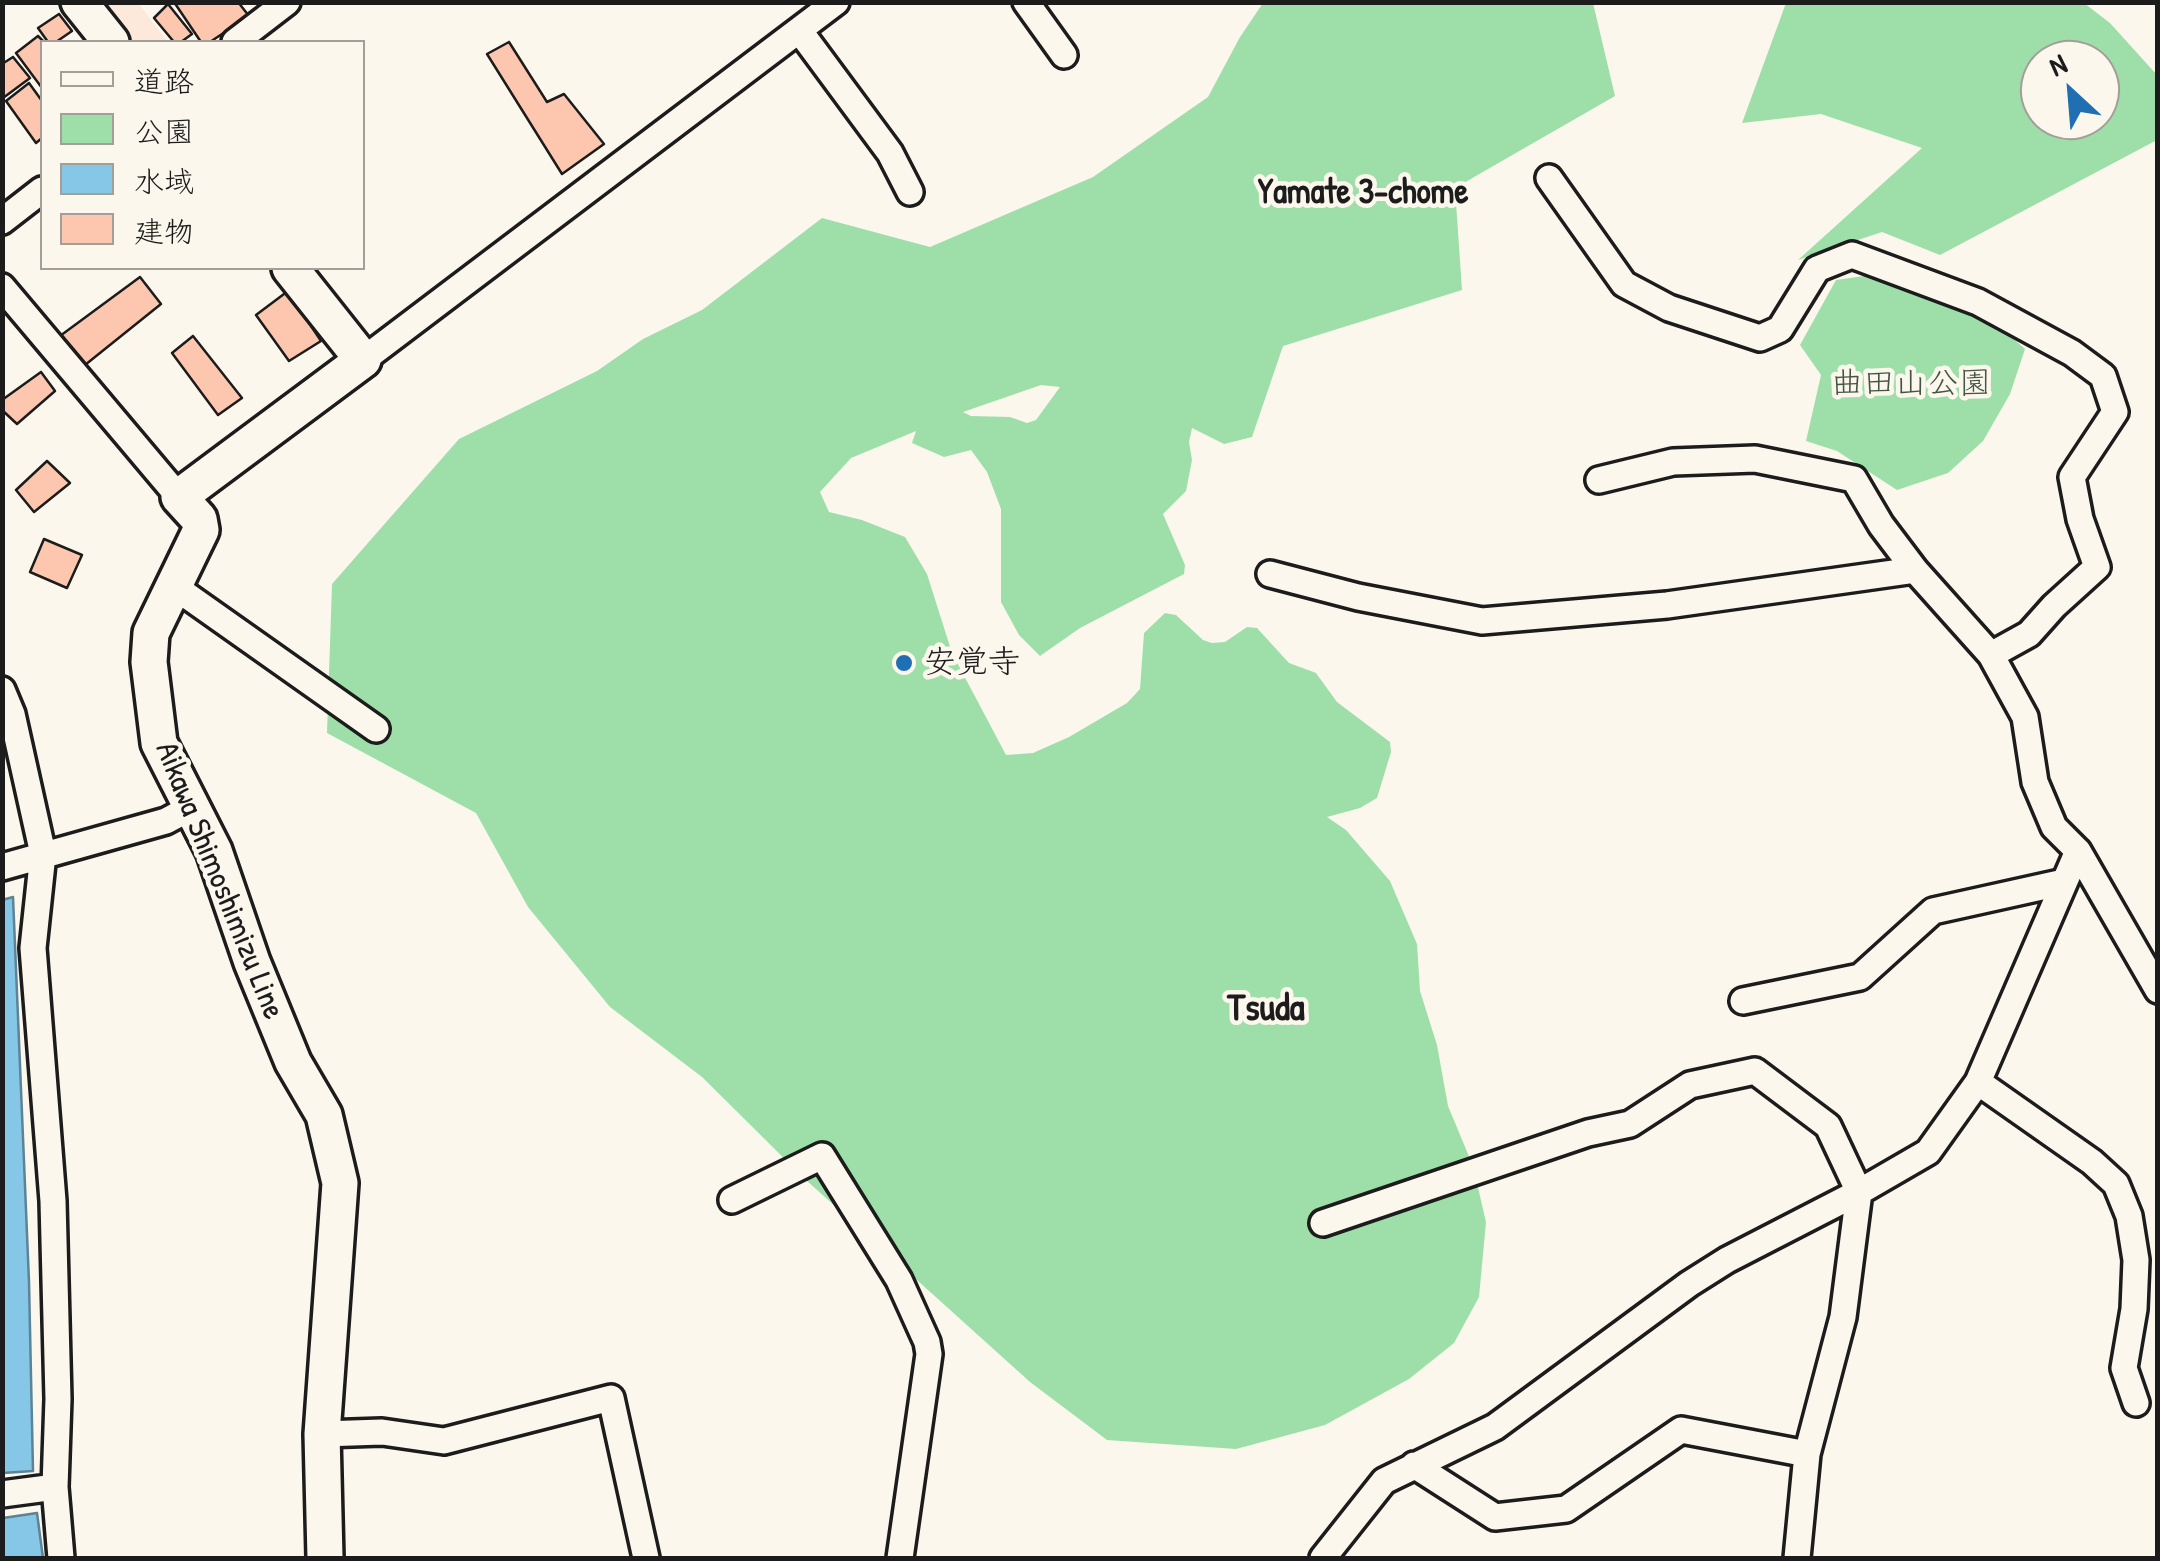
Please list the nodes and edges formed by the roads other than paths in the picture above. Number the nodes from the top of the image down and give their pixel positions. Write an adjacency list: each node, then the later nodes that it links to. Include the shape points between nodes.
1 (79, 2): 6 (main road)
2 (287, 2): 7 (street)
3 (836, 2): 5 (street)
4 (1026, 2): 8 (street)
5 (799, 30): 11 (street, via 890,153); 15 (street)
6 (108, 40)
7 (238, 40)
8 (1064, 56)
9 (1549, 178): 21 (street, via 1624,284 1669,308 1760,338 1780,329 1817,269 1852,255 1978,302 2104,376 2115,412 2072,477 2098,567 2029,634)
10 (40, 192): 12 (street)
11 (910, 192)
12 (2, 220)
13 (292, 270): 15 (main road)
14 (2, 288): 17 (street)
15 (363, 360): 17 (main road)
16 (1598, 480): 18 (street, via 1674,462 1755,459 1854,479)
17 (179, 497): 20 (main road, Aikawa Shimoshimizu Line, via 201,530)
18 (1916, 570): 19 (street, via 1667,605 1482,620); 21 (street)
19 (1270, 574)
20 (175, 587): 23 (street); 24 (main road, Aikawa Shimoshimizu Line, via 151,634 149,662 158,743)
21 (1991, 655): 25 (street, via 2024,716 2036,782 2054,827)
22 (2, 690): 26 (street)
23 (376, 729)
24 (192, 807): 26 (street, via 166,822); 36 (main road, Aikawa Shimoshimizu Line, via 293,1062 324,1115 340,1183)
25 (2078, 851): 28 (street); 29 (street)
26 (43, 854): 27 (street); 39 (street, via 34,948 54,1201)
27 (2, 867)
28 (2064, 882): 30 (street, via 1933,910 1860,976); 31 (street)
29 (2158, 990)
30 (1744, 1001)
31 (1978, 1082): 32 (street, via 1928,1152); 35 (street, via 2116,1184 2130,1216 2136,1260 2124,1368)
32 (1859, 1192): 34 (street, via 1828,1126 1755,1071 1690,1084 1630,1124); 37 (street, via 1843,1317); 38 (street, via 1727,1260 1495,1428)
33 (732, 1200): 44 (street, via 822,1156 899,1280 929,1354)
34 (1323, 1223)
35 (2136, 1403)
36 (322, 1434): 42 (main road, Aikawa Shimoshimizu Line); 43 (street, via 382,1432 444,1441 611,1398)
37 (1807, 1454): 38 (street, via 1681,1430 1566,1509 1496,1517); 46 (street)
38 (1414, 1465): 45 (street, via 1384,1481)
39 (55, 1487): 40 (street); 41 (street)
40 (2, 1494)
41 (61, 1558)
42 (325, 1558)
43 (646, 1558)
44 (900, 1558)
45 (1323, 1558)
46 (1797, 1558)

